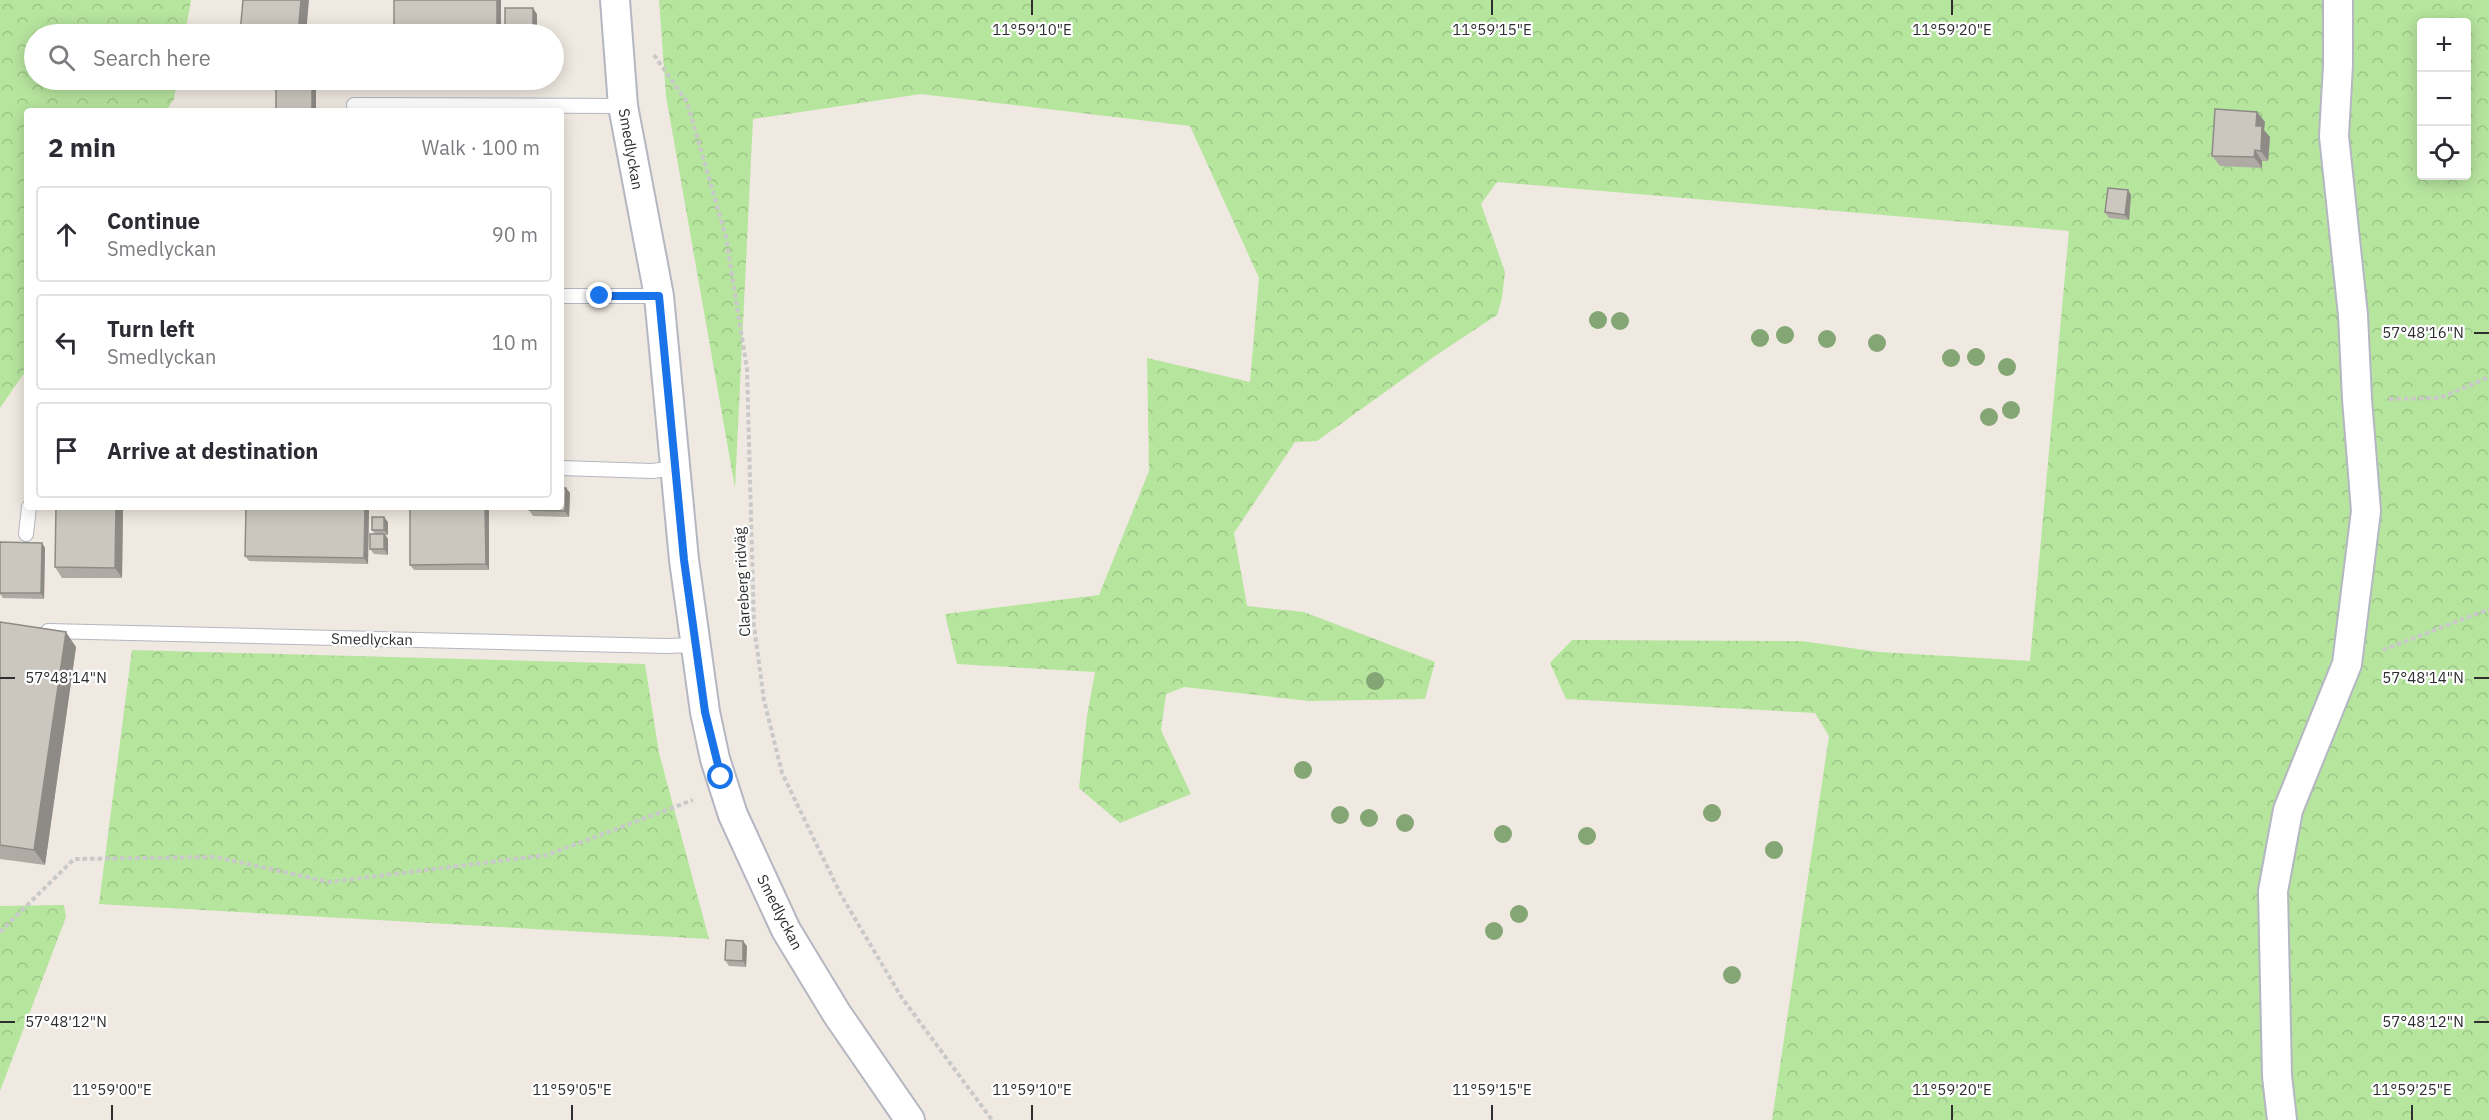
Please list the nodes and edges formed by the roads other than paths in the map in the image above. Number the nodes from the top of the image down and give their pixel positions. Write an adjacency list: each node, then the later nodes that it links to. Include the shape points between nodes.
1 (615, 0): 4 (street, Smedlyckan)
2 (2338, 0): 14 (street, via 2334,136 2353,315 2366,511 2347,664 2288,810 2272,891 2277,1076)
3 (354, 105): 4 (lane)
4 (623, 106): 6 (street, Smedlyckan)
5 (564, 296): 6 (lane)
6 (659, 296): 8 (street, Smedlyckan)
7 (564, 468): 8 (lane)
8 (676, 468): 12 (street, Smedlyckan)
9 (29, 510): 10 (lane)
10 (27, 534)
11 (48, 631): 12 (lane, Smedlyckan)
12 (695, 645): 13 (street, Smedlyckan, via 715,759 733,814 786,930 837,1014)
13 (910, 1120)
14 (2282, 1120)

